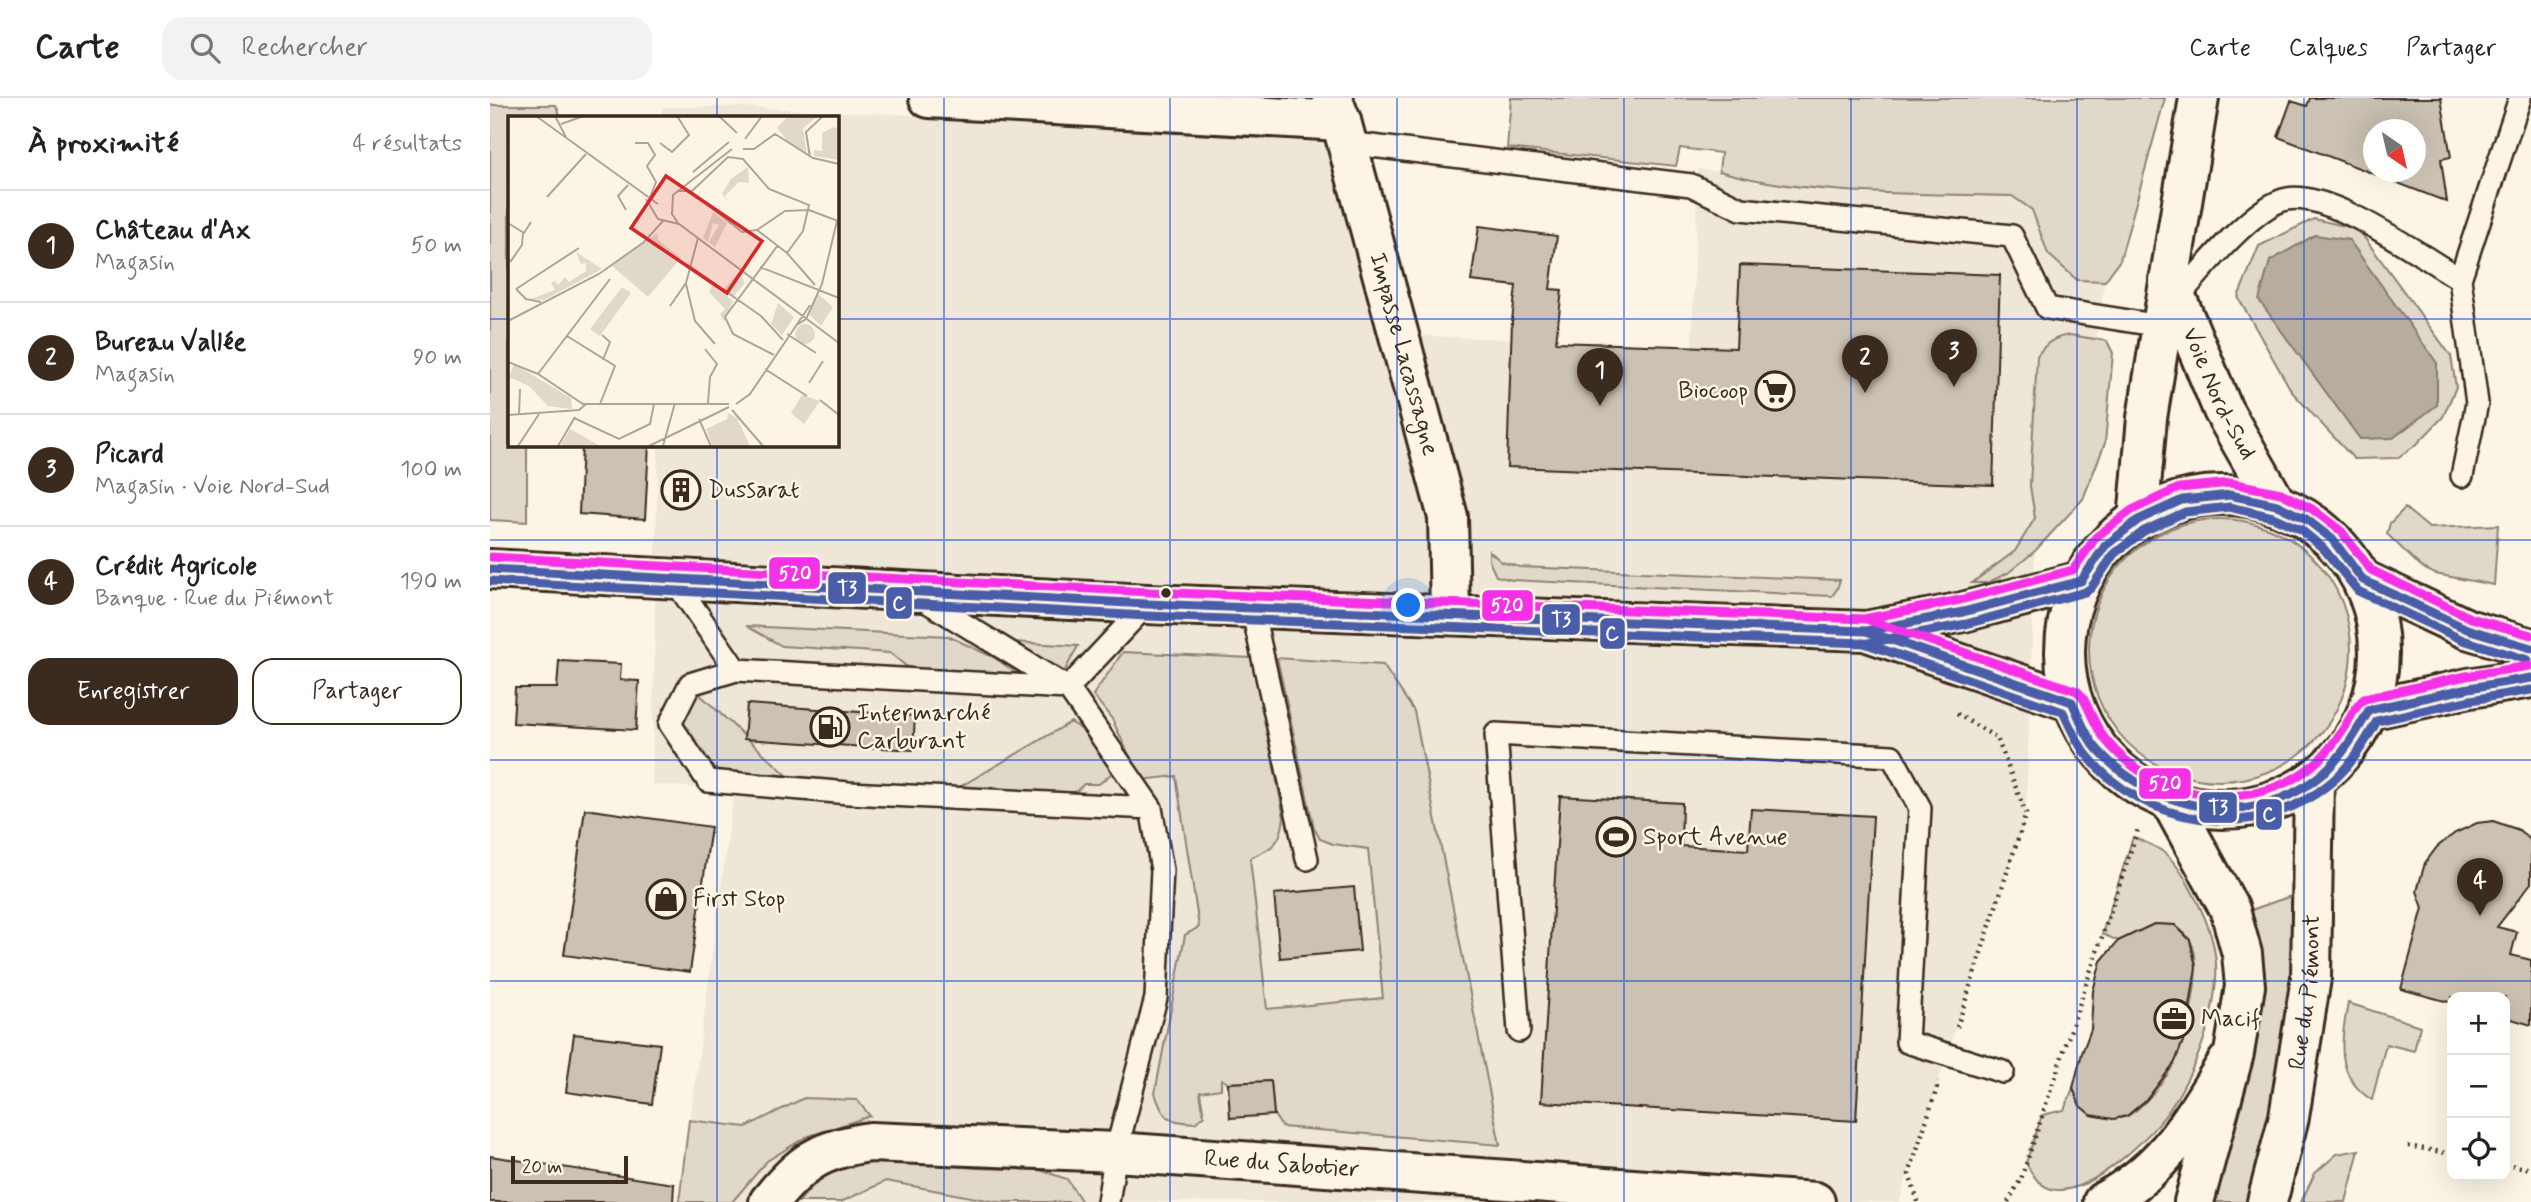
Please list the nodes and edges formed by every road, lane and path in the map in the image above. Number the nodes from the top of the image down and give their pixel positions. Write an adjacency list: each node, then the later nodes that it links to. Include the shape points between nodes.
1 (929, 98): 4 (main road)
2 (2199, 98): 6 (main road, Voie Nord-Sud)
3 (2520, 98): 5 (lane)
4 (1340, 121): 6 (lane, via 1691,185 1741,209 2011,236 2047,308); 17 (main road, Impasse Lacassagne, via 1448,517)
5 (2459, 279): 6 (lane, via 2346,212 2309,200 2286,199 2260,212); 7 (lane, via 2477,403)
6 (2169, 302): 8 (main road, Voie Nord-Sud); 9 (main road, Voie Nord-Sud, via 2147,418)
7 (2462, 476)
8 (2277, 505): 9 (main road, via 2230,495 2182,500); 12 (main road, via 2332,539)
9 (2138, 520): 13 (main road, via 2105,546)
10 (490, 569): 11 (main road)
11 (673, 578): 14 (main road); 20 (lane)
12 (2363, 580): 19 (main road, via 2467,629); 24 (main road, via 2377,622 2379,666)
13 (2081, 581): 18 (main road); 23 (main road, via 2067,620 2064,662)
14 (909, 590): 15 (main road); 22 (lane)
15 (1147, 604): 16 (main road); 22 (lane)
16 (1252, 608): 17 (main road); 30 (lane)
17 (1450, 615): 18 (main road)
18 (1866, 631): 23 (main road)
19 (2531, 648)
20 (736, 670): 22 (lane); 28 (lane, via 690,684 670,724 708,781)
21 (2531, 678): 24 (main road)
22 (1068, 688): 28 (lane)
23 (2072, 702): 27 (main road, via 2094,745 2128,779)
24 (2369, 710): 26 (main road, via 2346,749)
25 (1956, 714): 33 (path, via 1997,738 2026,814)
26 (2314, 781): 27 (main road, via 2269,803 2220,810); 48 (main road, Rue du Piémont, via 2311,978 2289,1117)
27 (2171, 802): 32 (main road, via 2230,910 2242,954 2245,986)
28 (1151, 808): 36 (lane, via 1162,870 1156,998)
29 (2138, 826): 45 (path, via 2021,1179)
30 (1307, 859)
31 (1519, 1031): 33 (lane, via 1496,733 1892,756 1920,808 1907,1042)
32 (2234, 1053): 46 (main road, via 2180,1139 2155,1167); 47 (main road)
33 (1948, 1055): 34 (lane); 44 (path, via 1909,1174)
34 (2003, 1072)
35 (2408, 1146): 37 (path)
36 (1116, 1152): 40 (main road, Rue du Sabotier); 41 (main road, Rue du Sabotier, via 870,1142 842,1146 812,1158); 42 (lane)
37 (2447, 1153)
38 (2510, 1165): 39 (path)
39 (2531, 1168)
40 (1546, 1193): 43 (main road, Rue du Sabotier)
41 (769, 1202)
42 (1108, 1202)
43 (1815, 1202)
44 (1919, 1202)
45 (2008, 1202)
46 (2103, 1202)
47 (2194, 1202)
48 (2267, 1202)

